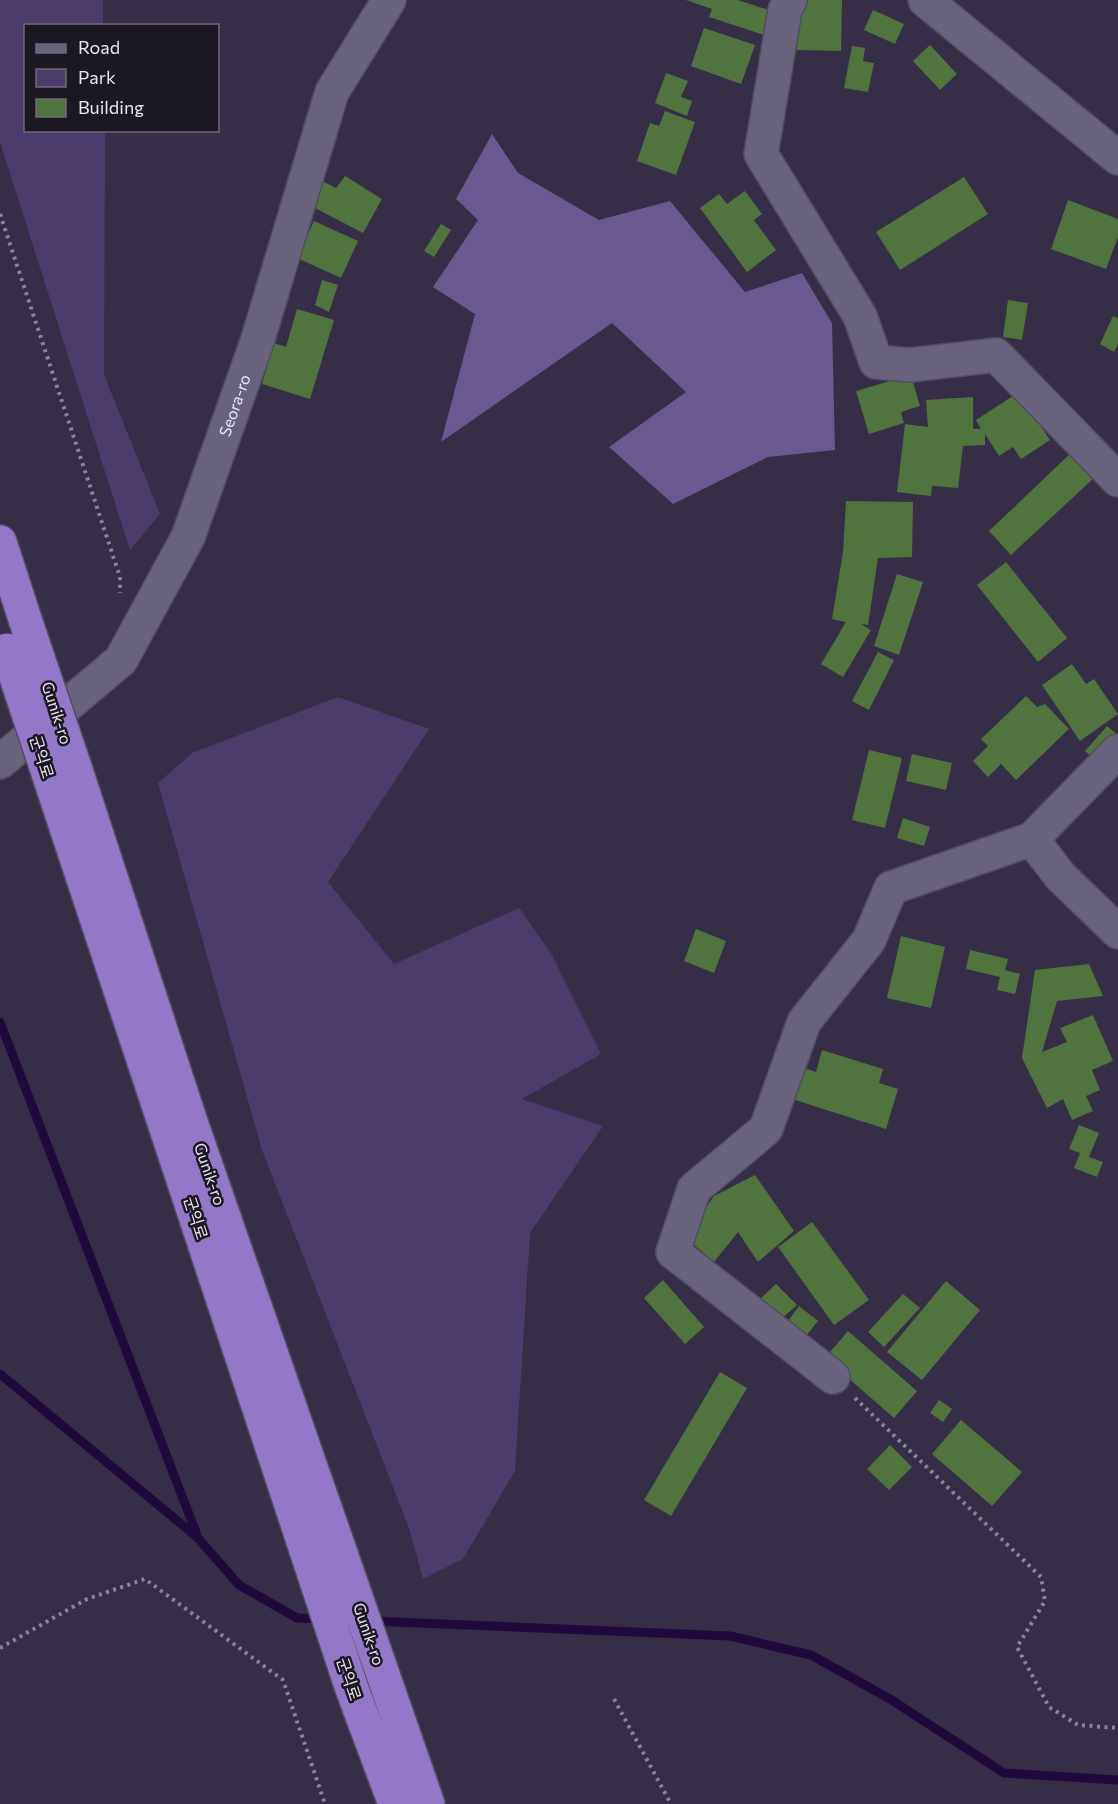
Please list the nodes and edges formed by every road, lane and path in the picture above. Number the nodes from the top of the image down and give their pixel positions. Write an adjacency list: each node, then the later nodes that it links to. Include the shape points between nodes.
1 (389, 0): 11 (street, Seora-ro, via 332,92 257,342 188,537 121,660)
2 (790, 0): 6 (street, via 785,10 761,154 860,316 876,362 911,365 996,356)
3 (925, 0): 4 (street)
4 (1118, 158)
5 (0, 214): 8 (path, via 120,577)
6 (1118, 480)
7 (0, 542): 9 (highway, Gunik-ro)
8 (120, 600)
9 (11, 634): 15 (highway, Gunik-ro, bridge, via 190,1119)
10 (1118, 751): 12 (street)
11 (0, 762)
12 (1032, 839): 13 (street, via 1059,876); 14 (street, via 891,888 870,940 804,1022 766,1129 694,1189 673,1252)
13 (1118, 932)
14 (833, 1377): 18 (path, via 1041,1576 1045,1601 1017,1647 1049,1707 1078,1725)
15 (328, 1564): 20 (highway, 군익로, via 352,1689); 21 (highway, Gunik-ro, via 384,1678)
16 (0, 1648): 19 (path, via 87,1599 145,1579 283,1680)
17 (614, 1699): 22 (path)
18 (1118, 1728)
19 (325, 1804)
20 (395, 1804)
21 (428, 1804)
22 (671, 1804)

